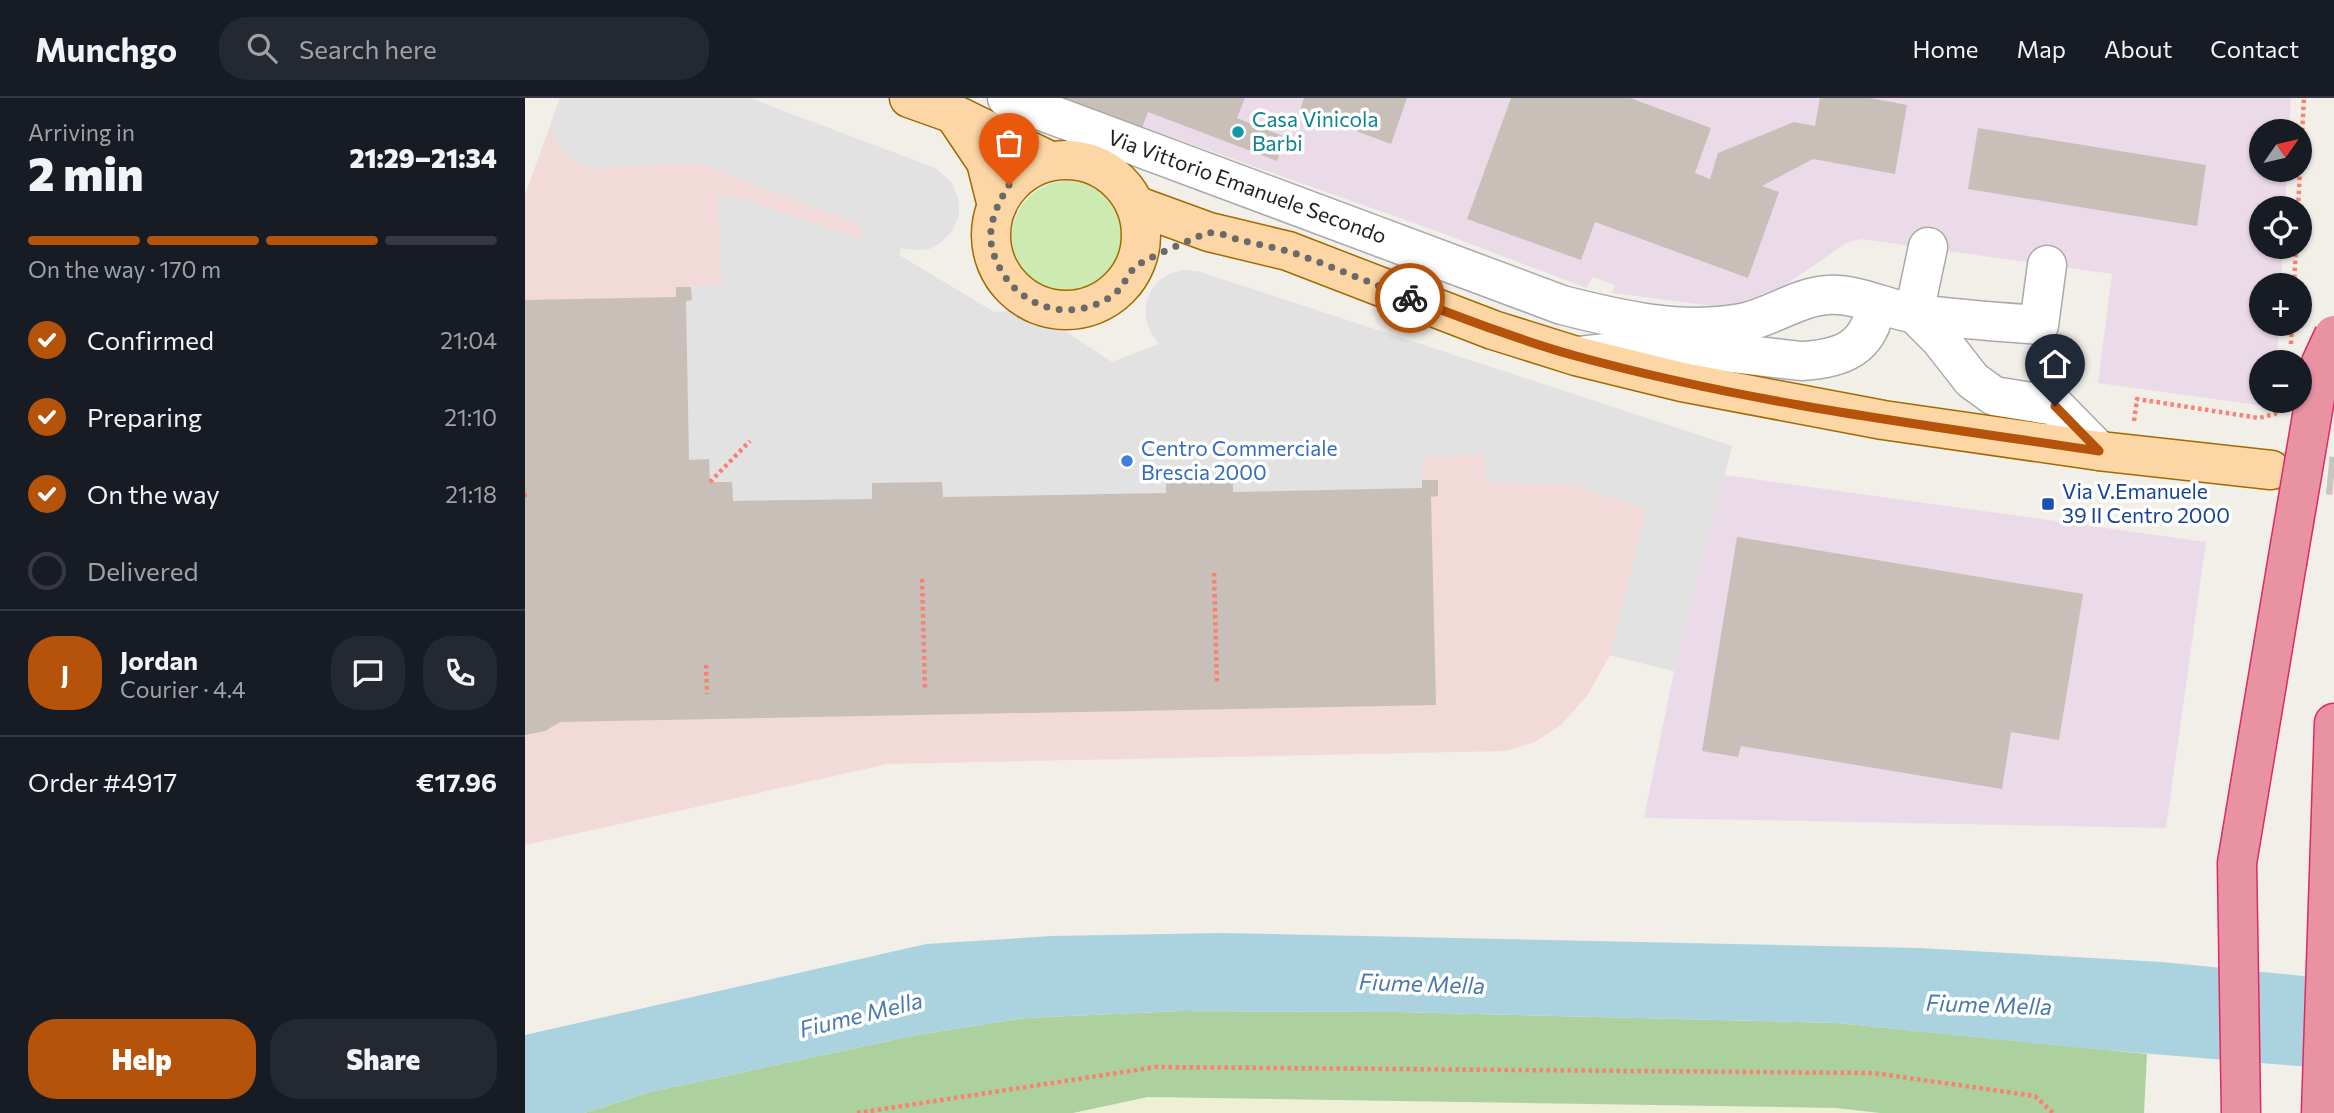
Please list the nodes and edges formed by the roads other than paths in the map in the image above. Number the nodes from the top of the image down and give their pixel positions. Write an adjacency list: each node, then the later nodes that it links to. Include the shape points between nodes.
1 (909, 98): 3 (main road, Via Vittorio Emanuele Secondo)
2 (1007, 98): 11 (lane, Via Vittorio Emanuele Secondo, via 1562,304 1623,321 1668,326 1742,323 1828,295)
3 (954, 114): 4 (main road, Via Vittorio Emanuele Secondo); 6 (main road, Via Vittorio Emanuele Secondo, via 986,162)
4 (1050, 161): 5 (main road, Via Vittorio Emanuele Secondo, via 1076,160 1100,168 1121,183); 6 (main road, Via Vittorio Emanuele Secondo, via 1009,185)
5 (1135, 205): 7 (main road); 9 (main road, Via Vittorio Emanuele Secondo, via 1142,230)
6 (997, 206): 9 (main road, Via Vittorio Emanuele Secondo, via 991,229 997,264 1017,293 1038,306 1062,311 1087,308 1120,289)
7 (1209, 232): 9 (main road, Via Vittorio Emanuele Secondo); 14 (main road, via 1289,251 1493,330)
8 (1928, 247): 12 (lane)
9 (1136, 265)
10 (2047, 265): 12 (lane, Via Vittorio Emanuele Secondo, via 2039,326)
11 (1876, 303): 12 (lane, Via Vittorio Emanuele Secondo); 14 (lane, via 1873,323 1861,341 1845,354 1822,360 1671,346)
12 (1914, 313): 15 (lane, via 1972,380 1994,396 2055,406)
13 (2334, 335): 18 (highway, bridge, via 2321,363 2237,863)
14 (1576, 356): 15 (main road, via 1833,411)
15 (2099, 451): 16 (main road)
16 (2271, 470)
17 (2334, 723): 19 (highway)
18 (2241, 1113)
19 (2321, 1113)

